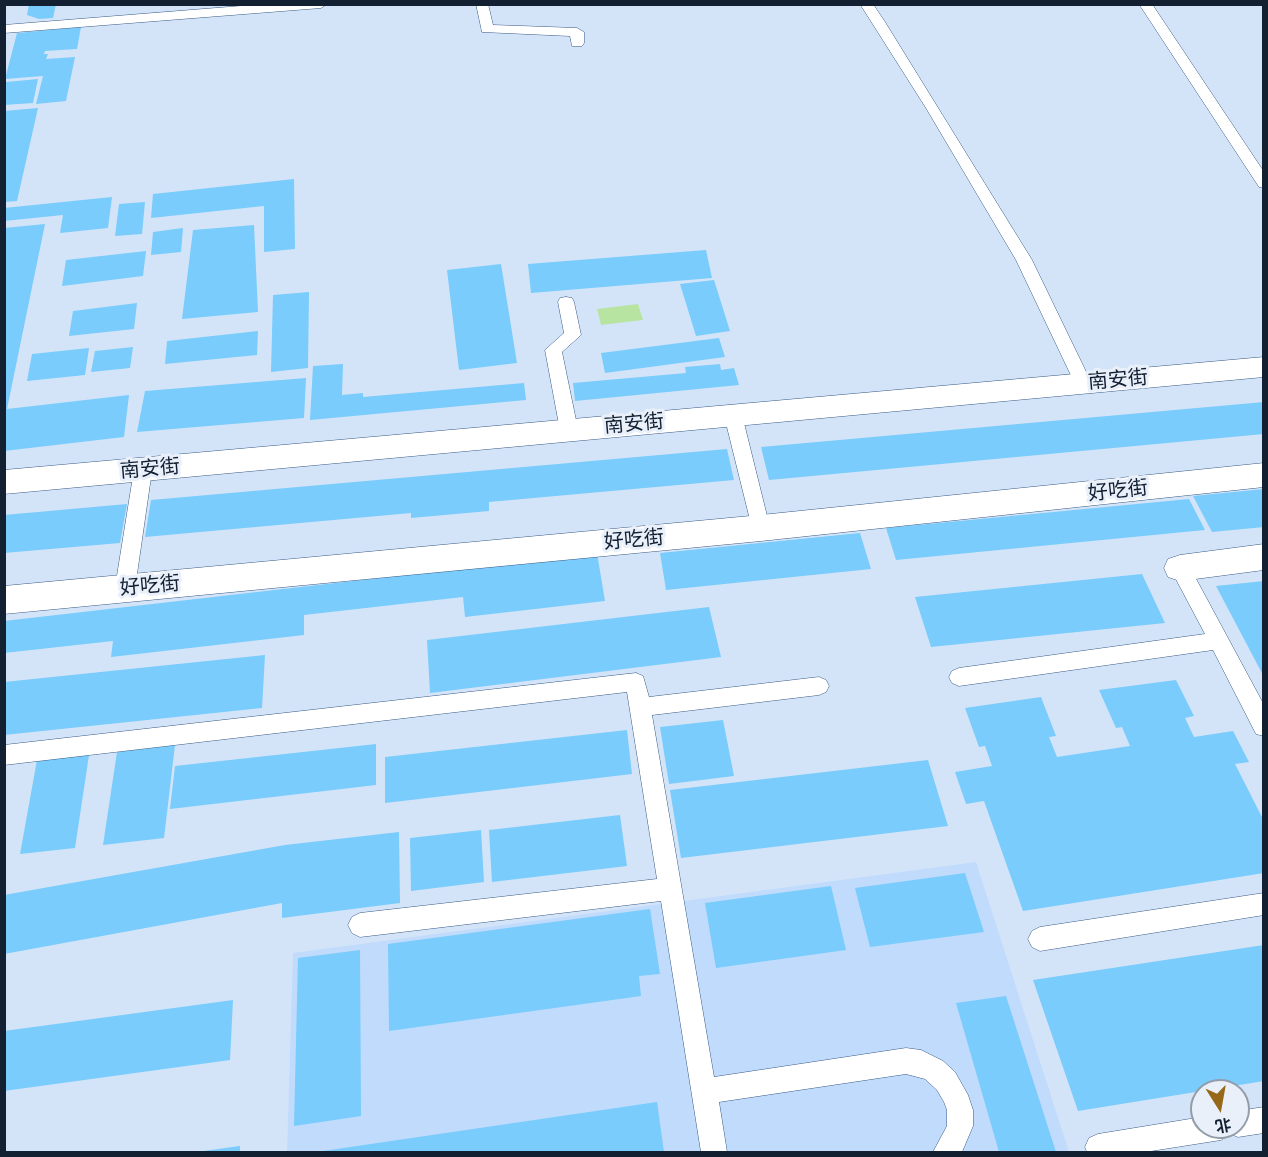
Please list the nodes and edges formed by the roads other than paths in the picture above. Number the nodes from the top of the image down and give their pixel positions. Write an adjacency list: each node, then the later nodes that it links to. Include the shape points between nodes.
1 (321, 4): 5 (lane)
2 (483, 4): 6 (lane, via 487,28 577,33)
3 (866, 4): 10 (lane, via 1024,260)
4 (1145, 4): 7 (lane)
5 (4, 29)
6 (577, 43)
7 (1263, 184)
8 (566, 302): 12 (lane, via 573,334 553,350)
9 (1263, 367): 10 (main road, 南安街)
10 (1083, 384): 11 (main road, 南安街)
11 (733, 415): 12 (main road, 南安街); 16 (lane)
12 (569, 430): 13 (main road, 南安街)
13 (143, 470): 15 (main road, 南安街); 19 (lane)
14 (1263, 475): 16 (main road, 好吃街)
15 (4, 482)
16 (761, 528): 19 (main road, 好吃街)
17 (1263, 557): 18 (main road)
18 (1180, 568): 21 (lane)
19 (125, 588): 20 (main road, 好吃街)
20 (4, 600)
21 (1218, 641): 22 (lane); 25 (lane)
22 (958, 677)
23 (819, 686): 24 (lane)
24 (640, 707): 26 (lane, via 636,682); 27 (lane)
25 (1263, 727)
26 (4, 755)
27 (671, 889): 29 (lane); 31 (lane)
28 (1263, 904): 30 (lane)
29 (360, 925)
30 (1040, 939)
31 (705, 1091): 34 (lane); 35 (lane, via 906,1061 921,1063 946,1081 960,1110 960,1126)
32 (1190, 1132): 33 (lane)
33 (1098, 1148)
34 (714, 1152)
35 (946, 1152)

